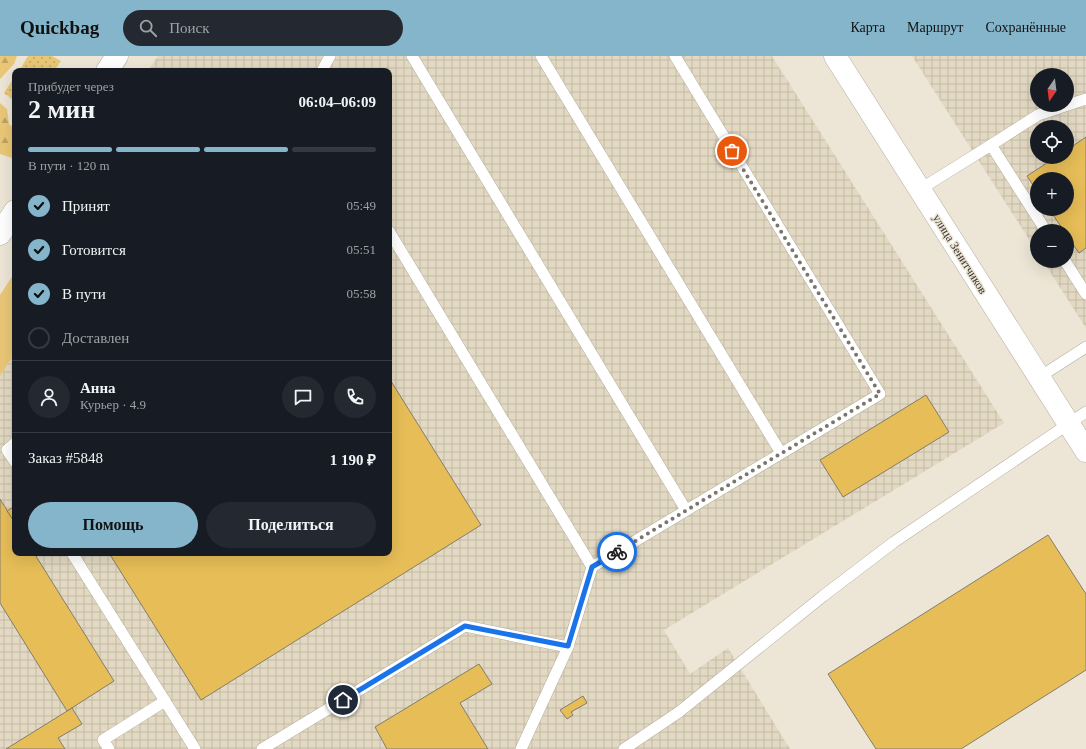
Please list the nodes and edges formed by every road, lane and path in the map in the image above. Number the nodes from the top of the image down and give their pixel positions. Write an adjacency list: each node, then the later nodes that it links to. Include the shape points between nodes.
1 (117, 56): 7 (street)
2 (330, 56): 8 (lane)
3 (412, 56): 25 (lane)
4 (541, 56): 23 (lane)
5 (675, 56): 23 (lane, via 880,394)
6 (835, 56): 11 (street, улица Зенитчиков)
7 (110, 68)
8 (324, 68)
9 (1086, 98): 10 (lane, via 1038,115)
10 (992, 145): 11 (lane); 13 (lane)
11 (919, 190): 19 (street, улица Зенитчиков)
12 (12, 216): 14 (street)
13 (1042, 224)
14 (1, 232)
15 (392, 236): 27 (lane)
16 (1070, 268): 17 (lane)
17 (1084, 287)
18 (1086, 347): 19 (lane)
19 (1038, 378): 20 (street, улица Зенитчиков)
20 (1078, 419): 22 (street, улица Зенитчиков); 34 (lane, via 894,542 680,712)
21 (12, 446): 24 (lane, via 7,450)
22 (1086, 451)
23 (781, 453): 25 (lane)
24 (12, 458)
25 (686, 510): 27 (lane)
26 (74, 556): 29 (lane)
27 (592, 567): 28 (lane)
28 (568, 646): 32 (lane, via 465,626); 33 (lane)
29 (165, 702): 30 (lane, via 103,740); 31 (lane)
30 (109, 749)
31 (195, 749)
32 (262, 749)
33 (521, 749)
34 (624, 749)

